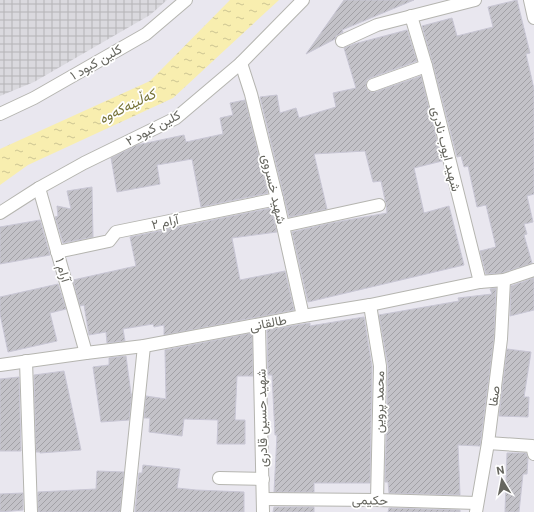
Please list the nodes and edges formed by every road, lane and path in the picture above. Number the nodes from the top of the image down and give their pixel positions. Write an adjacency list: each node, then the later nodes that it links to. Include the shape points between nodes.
1 (186, 0): 11 (street, کلین کبود ۱, via 146,34 34,98)
2 (303, 0): 8 (street, کلین کبود ۲)
3 (476, 0): 5 (street)
4 (530, 0): 6 (street)
5 (411, 16): 7 (street, via 377,25); 9 (street, شهید ایوب نادری)
6 (534, 18)
7 (342, 41)
8 (241, 63): 12 (street, کلین کبود ۲, via 176,118); 13 (street, شهید خسروی)
9 (426, 66): 10 (street); 20 (street, شهید ایوب نادری)
10 (373, 86)
11 (0, 114)
12 (39, 188): 15 (street, کلین کبود ۲); 17 (street, آرام ۱)
13 (277, 199): 16 (street, شهید خسروی); 17 (street, آرام ۲, via 116,232 109,241)
14 (379, 205): 16 (street)
15 (0, 213)
16 (283, 226): 22 (street, شهید خسروی)
17 (57, 252): 25 (street, آرام ۱)
18 (534, 270): 19 (street, طالقانی)
19 (504, 280): 20 (street, طالقانی); 28 (street, صفا, via 501,339)
20 (480, 282): 21 (street, طالقانی)
21 (370, 305): 22 (street, طالقانی); 33 (street, محمد پروین, via 380,366)
22 (303, 316): 23 (street, طالقانی)
23 (259, 325): 24 (street, طالقانی); 31 (street, شهید حسین قادری)
24 (144, 346): 25 (street, طالقانی); 36 (street)
25 (86, 353): 26 (street, طالقانی)
26 (26, 361): 27 (street, طالقانی); 35 (street)
27 (0, 365)
28 (488, 443): 29 (street, via 532,446); 34 (street, صفا)
29 (534, 454)
30 (219, 478): 31 (street)
31 (263, 479): 32 (street, شهید حسین قادری)
32 (264, 498): 33 (street, حکیمی); 37 (street, شهید حسین قادری)
33 (377, 500): 34 (street, حکیمی)
34 (477, 507)
35 (31, 512)
36 (127, 512)
37 (263, 512)

